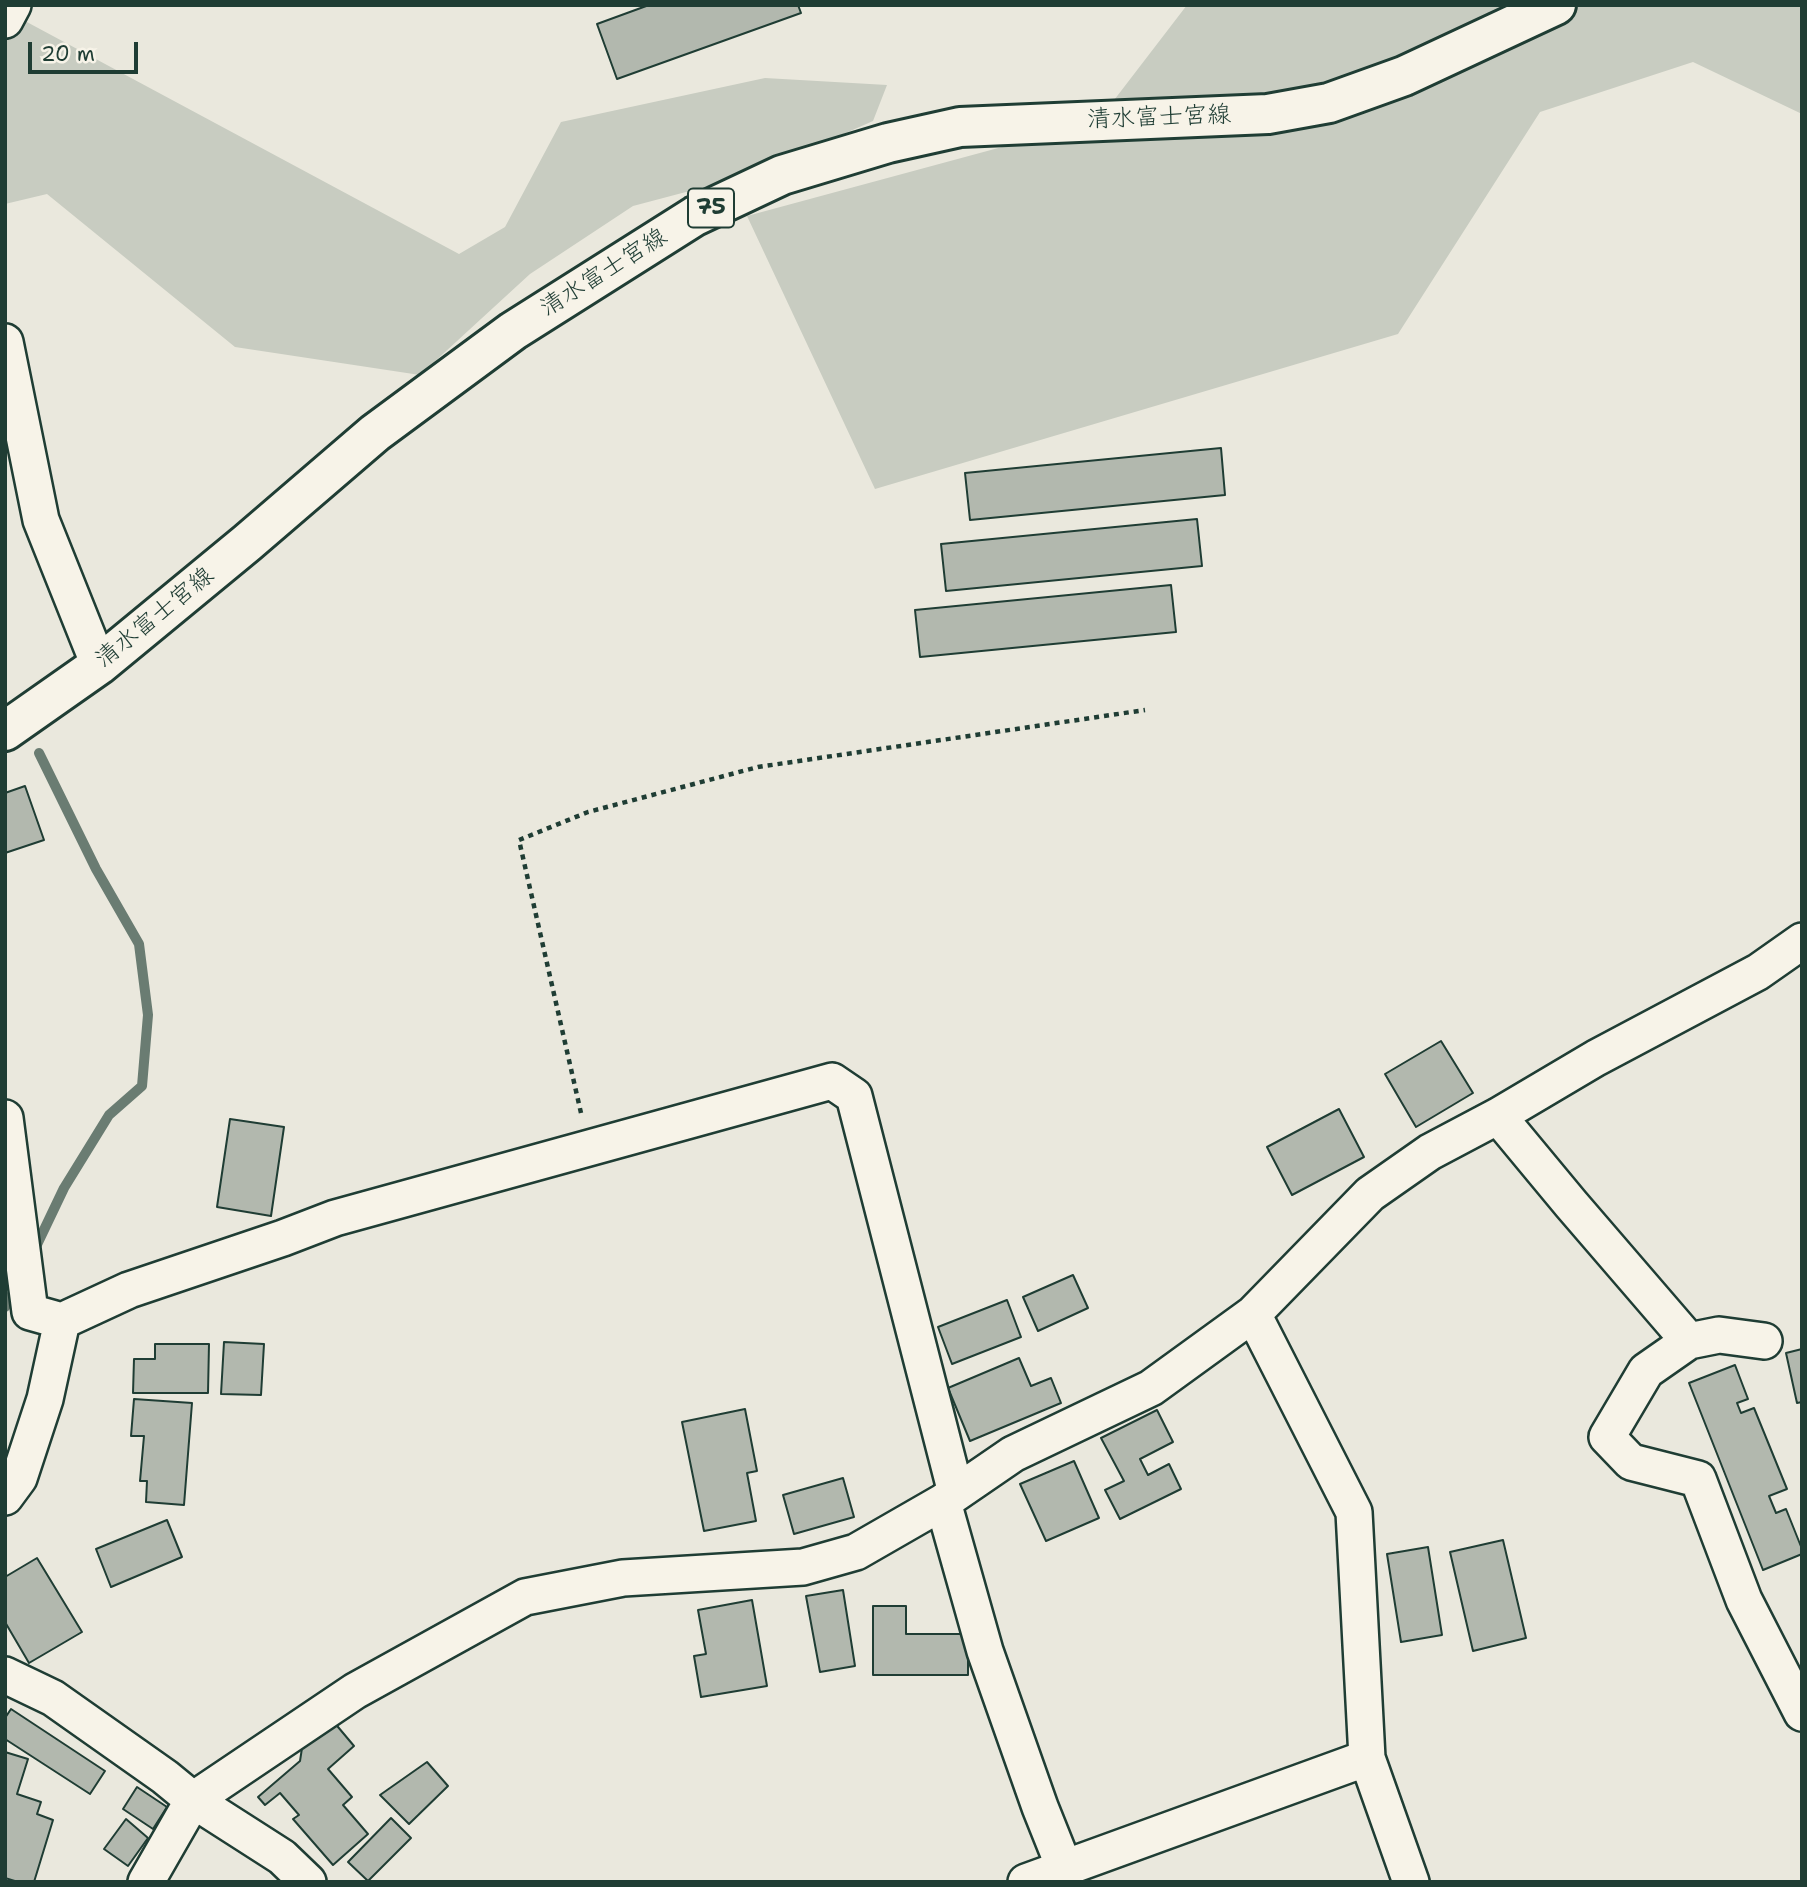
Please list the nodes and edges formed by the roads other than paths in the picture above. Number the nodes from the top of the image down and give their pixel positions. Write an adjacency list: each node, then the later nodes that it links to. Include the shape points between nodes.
1 (13, 5): 3 (street)
2 (1556, 5): 5 (main road, 清水富士宮線 / 75, via 1404,76 1329,103 1268,114 960,127 888,142 782,175 695,216 513,331 375,433)
3 (5, 19)
4 (5, 342): 5 (street, via 41,520)
5 (99, 665): 6 (main road, 清水富士宮線 / 75)
6 (5, 731)
7 (1802, 941): 8 (street, via 1758,972)
8 (1498, 1116): 10 (street, via 1430,1152 1370,1194); 12 (street)
9 (5, 1118): 11 (street, via 30,1312)
10 (1253, 1314): 15 (street, via 1151,1388 1013,1454); 18 (street, via 1354,1512)
11 (62, 1321): 14 (street, via 45,1399 19,1478); 15 (street, via 130,1290 335,1218 832,1081 854,1096)
12 (1689, 1341): 13 (street, via 1718,1335); 17 (street, via 1646,1371 1608,1437 1631,1462 1698,1479 1744,1600)
13 (1764, 1341)
14 (5, 1497)
15 (950, 1497): 19 (street, via 856,1552 803,1567 623,1577 524,1597 355,1691); 20 (street, via 985,1651)
16 (5, 1675): 19 (street, via 53,1698)
17 (1802, 1713)
18 (1367, 1758): 20 (street); 24 (street)
19 (193, 1800): 21 (street); 22 (street, via 282,1857)
20 (1064, 1867): 23 (street)
21 (146, 1882)
22 (308, 1882)
23 (1026, 1882)
24 (1411, 1882)

